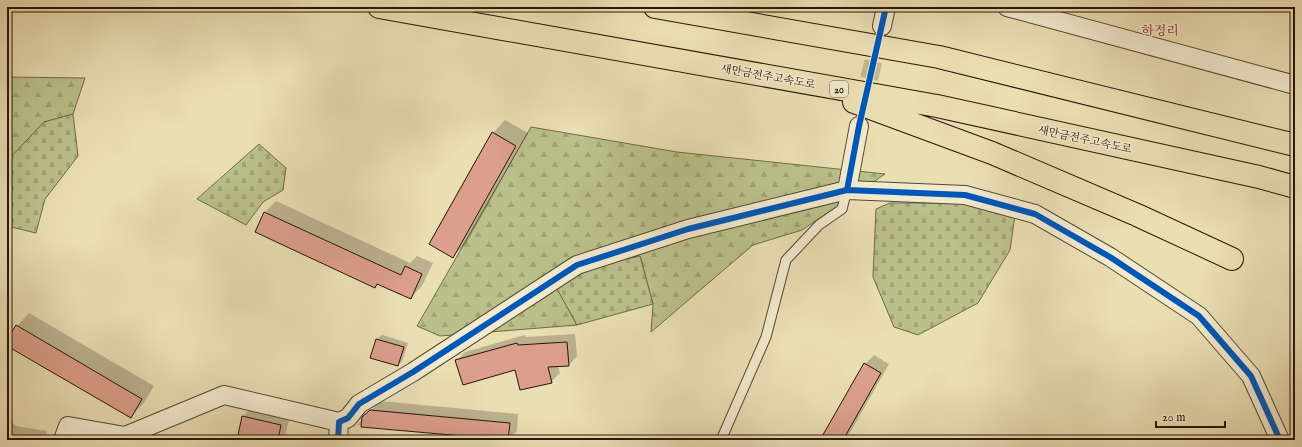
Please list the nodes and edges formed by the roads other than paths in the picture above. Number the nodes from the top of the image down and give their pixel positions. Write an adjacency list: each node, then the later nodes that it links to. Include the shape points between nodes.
1 (379, 7): 6 (highway, 새만금전주고속도로 / 20)
2 (655, 7): 9 (highway, via 939,57)
3 (886, 7): 5 (street)
4 (1007, 7): 7 (street)
5 (882, 26)
6 (802, 82): 10 (highway, 새만금전주고속도로 / 20, via 937,106); 12 (highway, via 992,153)
7 (1295, 85)
8 (859, 126): 11 (street)
9 (1295, 145)
10 (1295, 187)
11 (847, 190): 13 (street, via 688,229 577,265 413,372 359,404 348,418); 16 (lane, via 842,209 819,225 786,260 766,336); 17 (street, via 965,195 1035,214 1110,257 1199,316 1251,376)
12 (1232, 259)
13 (339, 422): 14 (street, via 224,395 125,436 68,426); 15 (street)
14 (63, 440)
15 (338, 440)
16 (721, 440)
17 (1280, 440)

